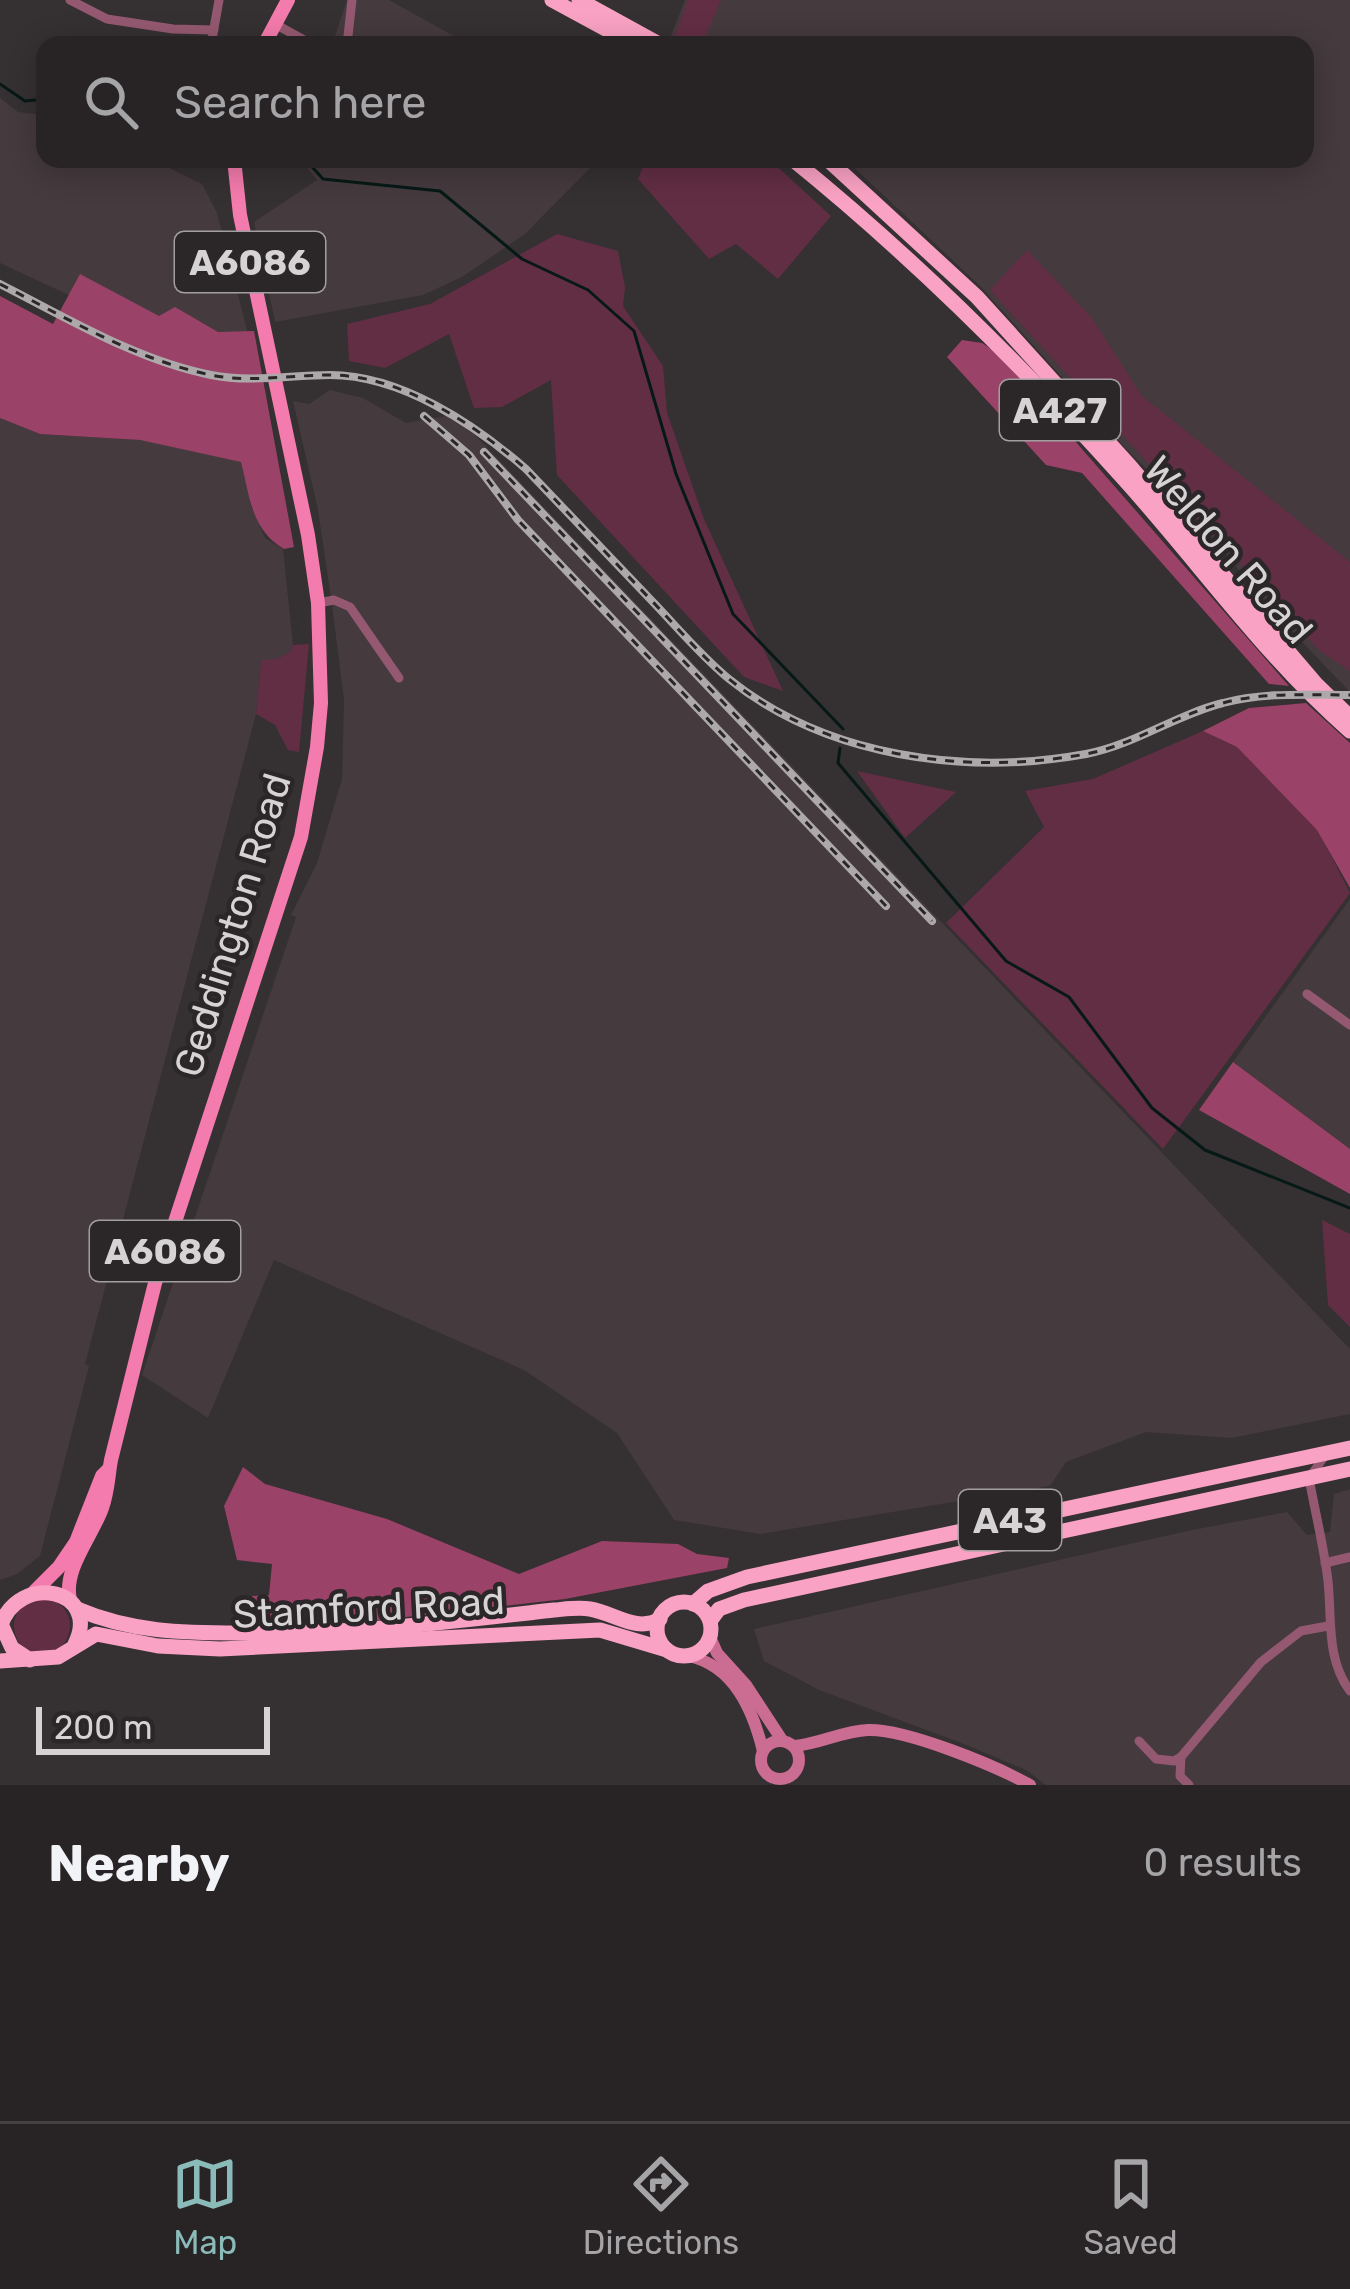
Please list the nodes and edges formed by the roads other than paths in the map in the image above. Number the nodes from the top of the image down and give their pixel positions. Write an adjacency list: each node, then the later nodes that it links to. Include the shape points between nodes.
1 (70, 0): 8 (street, via 107,20)
2 (219, 0): 8 (street)
3 (288, 0): 7 (main road)
4 (352, 0): 12 (street)
5 (552, 0): 13 (highway)
6 (579, 0): 14 (highway)
7 (275, 24): 10 (main road); 11 (street)
8 (214, 30): 9 (street)
9 (213, 36)
10 (269, 36)
11 (297, 36)
12 (348, 36)
13 (618, 36)
14 (645, 36)
15 (234, 168): 18 (main road, Geddington Road / A6086)
16 (803, 168): 20 (highway, Weldon Road / A427, via 924,270 1012,358)
17 (836, 168): 20 (highway, Weldon Road / A427, via 976,298 1130,466)
18 (318, 603): 19 (street, via 350,607); 26 (main road, Geddington Road / A6086, via 321,703 302,837 150,1299)
19 (400, 678)
20 (1317, 693): 21 (highway, Weldon Road / A427); 22 (highway, Weldon Road / A427)
21 (1350, 717)
22 (1350, 731)
23 (1306, 994): 24 (street)
24 (1350, 1025)
25 (1342, 1449): 28 (highway, A43); 29 (street, via 1321,1459)
26 (109, 1469): 32 (main road, Geddington Road, via 67,1557); 34 (main road, Geddington Road / A6086, via 104,1504 69,1576)
27 (1350, 1469): 29 (highway, A43)
28 (1236, 1472): 29 (street, via 1292,1468); 33 (highway, A43, via 747,1577)
29 (1309, 1478): 31 (street); 38 (highway, A43, via 744,1600 719,1609)
30 (1350, 1557): 31 (street)
31 (1324, 1563): 37 (street)
32 (34, 1592): 34 (highway, A43); 36 (highway, via 10,1605)
33 (693, 1604): 35 (highway, A43, via 671,1606); 38 (highway)
34 (74, 1605): 35 (highway, Stamford Road / A43, via 137,1628 192,1633 380,1630 584,1607 633,1624); 39 (highway, via 82,1625)
35 (660, 1619): 40 (highway)
36 (1, 1625): 42 (highway, via 12,1648)
37 (1328, 1626): 44 (street); 49 (street, via 1301,1631 1261,1662)
38 (710, 1629): 41 (highway, A43, via 704,1648); 46 (street, via 717,1654)
39 (76, 1644): 40 (highway, Stamford Road, via 96,1634 220,1649 600,1630); 42 (highway, via 58,1658)
40 (667, 1650): 41 (highway)
41 (689, 1656): 48 (street, via 706,1660 739,1691)
42 (30, 1660): 43 (highway)
43 (0, 1661)
44 (1350, 1691)
45 (1139, 1742): 49 (street, via 1156,1760)
46 (788, 1743): 47 (street); 48 (street); 50 (street)
47 (814, 1744): 50 (street); 51 (street, via 845,1733 890,1732)
48 (763, 1751): 50 (street, via 774,1778 788,1778)
49 (1181, 1757): 52 (street, via 1180,1776)
50 (800, 1763)
51 (1030, 1785)
52 (1189, 1785)

